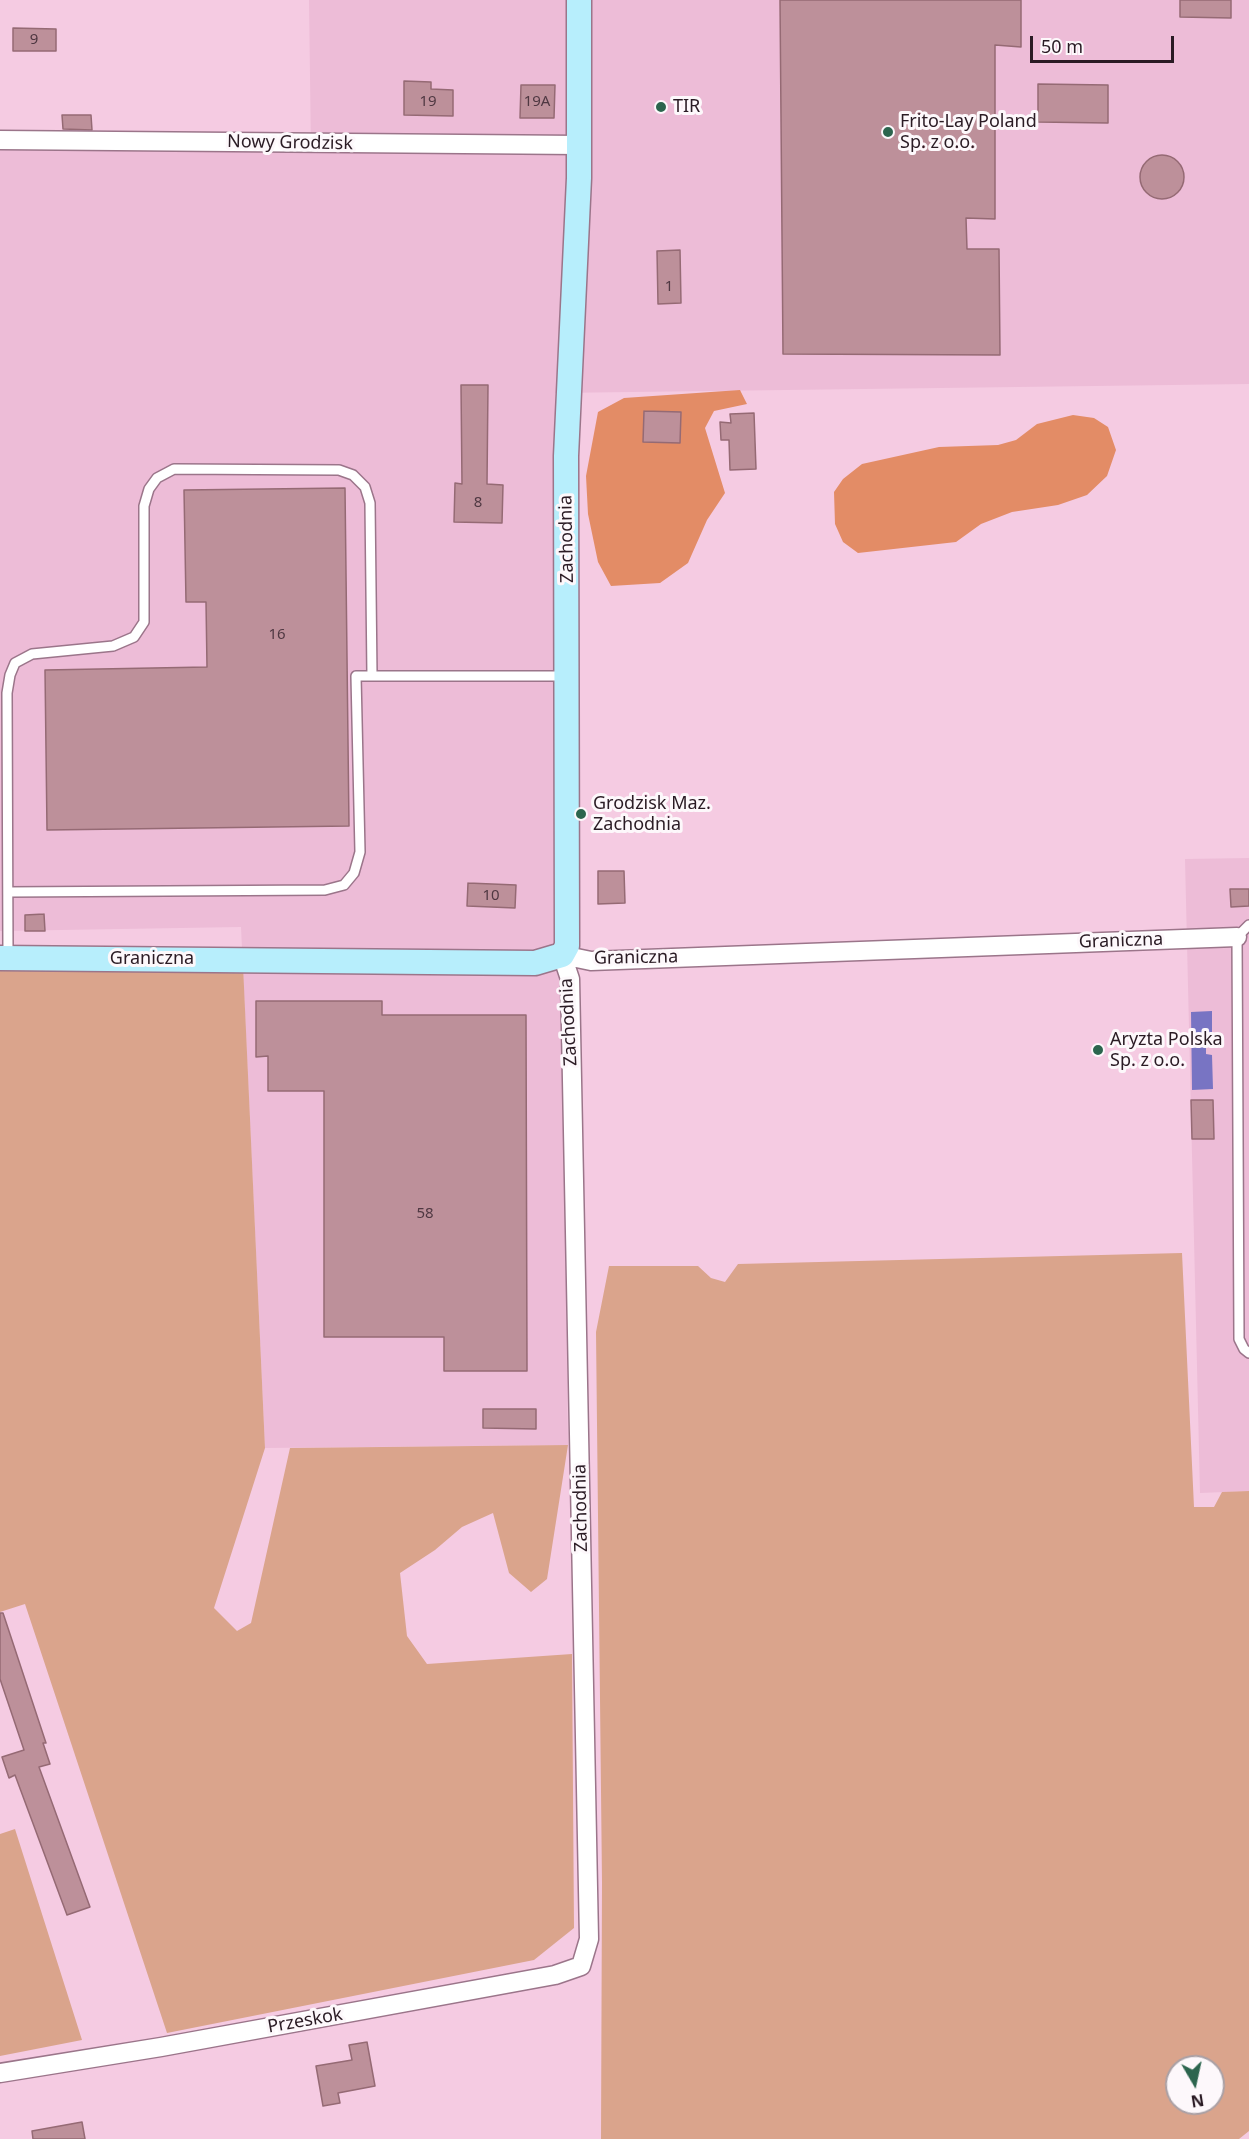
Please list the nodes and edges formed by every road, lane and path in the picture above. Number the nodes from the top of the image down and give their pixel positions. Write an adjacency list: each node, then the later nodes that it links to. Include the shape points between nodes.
1 (579, 0): 3 (street, Zachodnia)
2 (0, 140): 3 (street, Nowy Grodzisk)
3 (579, 146): 5 (street, Zachodnia, via 566,456)
4 (372, 676): 5 (lane); 6 (lane, via 356,676 360,852 354,873 344,885 325,890); 6 (lane, via 370,503 365,486 353,475 339,470 174,469 157,478 148,489 144,506 144,622 134,637 113,646 32,654 15,663 10,675)
5 (568, 676): 8 (street, Zachodnia, via 569,935)
6 (8, 892): 9 (lane)
7 (1243, 931): 8 (street, Graniczna, via 591,961); 10 (lane, via 1239,1339)
8 (562, 955): 9 (street, Graniczna, via 535,963); 11 (street, Zachodnia, via 570,979)
9 (4, 958)
10 (1249, 1353)
11 (589, 1939): 12 (street, Przeskok, via 581,1966 555,1975)
12 (0, 2073)

